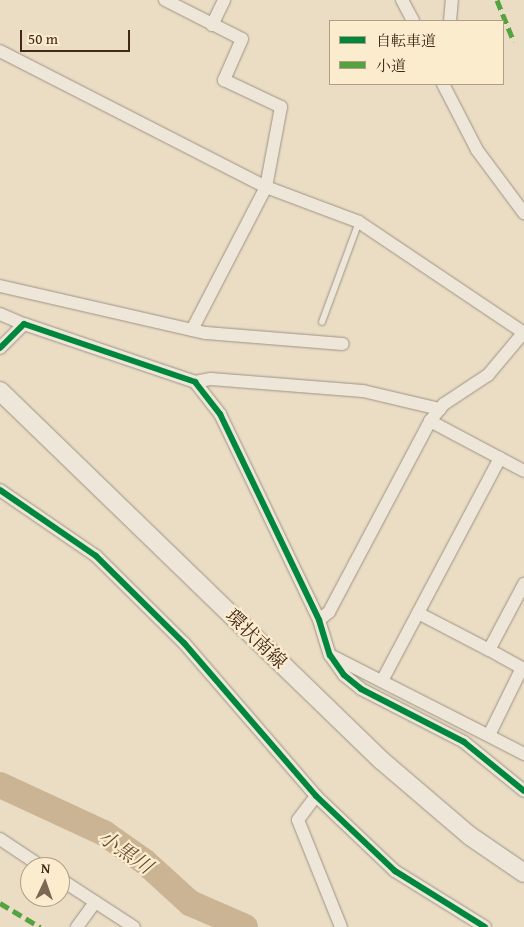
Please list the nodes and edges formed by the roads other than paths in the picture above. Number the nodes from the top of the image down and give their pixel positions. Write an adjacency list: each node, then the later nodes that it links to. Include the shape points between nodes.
1 (165, 0): 7 (street)
2 (224, 0): 7 (street)
3 (402, 0): 5 (street)
4 (452, 0): 6 (street)
5 (412, 20)
6 (450, 20)
7 (212, 25): 10 (street, via 242,39 224,80 281,108)
8 (0, 51): 10 (street)
9 (444, 85): 11 (street, via 477,150)
10 (266, 187): 12 (street); 17 (street)
11 (524, 213)
12 (359, 222): 15 (lane); 18 (street)
13 (0, 286): 17 (street)
14 (0, 314): 16 (street)
15 (322, 322)
16 (24, 324): 20 (street); 21 (street)
17 (192, 330): 19 (street)
18 (524, 332): 23 (street, via 488,374)
19 (342, 344)
20 (0, 348)
21 (195, 382): 23 (street, via 219,380 362,391); 30 (street, via 220,414)
22 (0, 391): 41 (street, 環状南線, via 381,760 470,836)
23 (440, 409): 24 (street)
24 (430, 421): 25 (street); 30 (street, via 329,612)
25 (500, 458): 26 (street); 29 (street)
26 (524, 470)
27 (0, 490): 38 (street, via 96,556 184,643)
28 (524, 584): 31 (street)
29 (418, 613): 31 (street); 34 (street)
30 (319, 620): 32 (street)
31 (489, 650): 33 (street)
32 (330, 655): 34 (street); 37 (street, via 360,689 464,742)
33 (523, 666): 35 (street)
34 (382, 680): 35 (street)
35 (489, 735): 36 (street)
36 (524, 754)
37 (524, 790)
38 (316, 796): 46 (street, via 298,820); 47 (street, via 395,871)
39 (0, 839): 40 (street)
40 (27, 857)
41 (524, 873)
42 (70, 886): 43 (street)
43 (94, 902): 44 (street); 45 (street)
44 (77, 927)
45 (134, 927)
46 (341, 927)
47 (485, 927)

